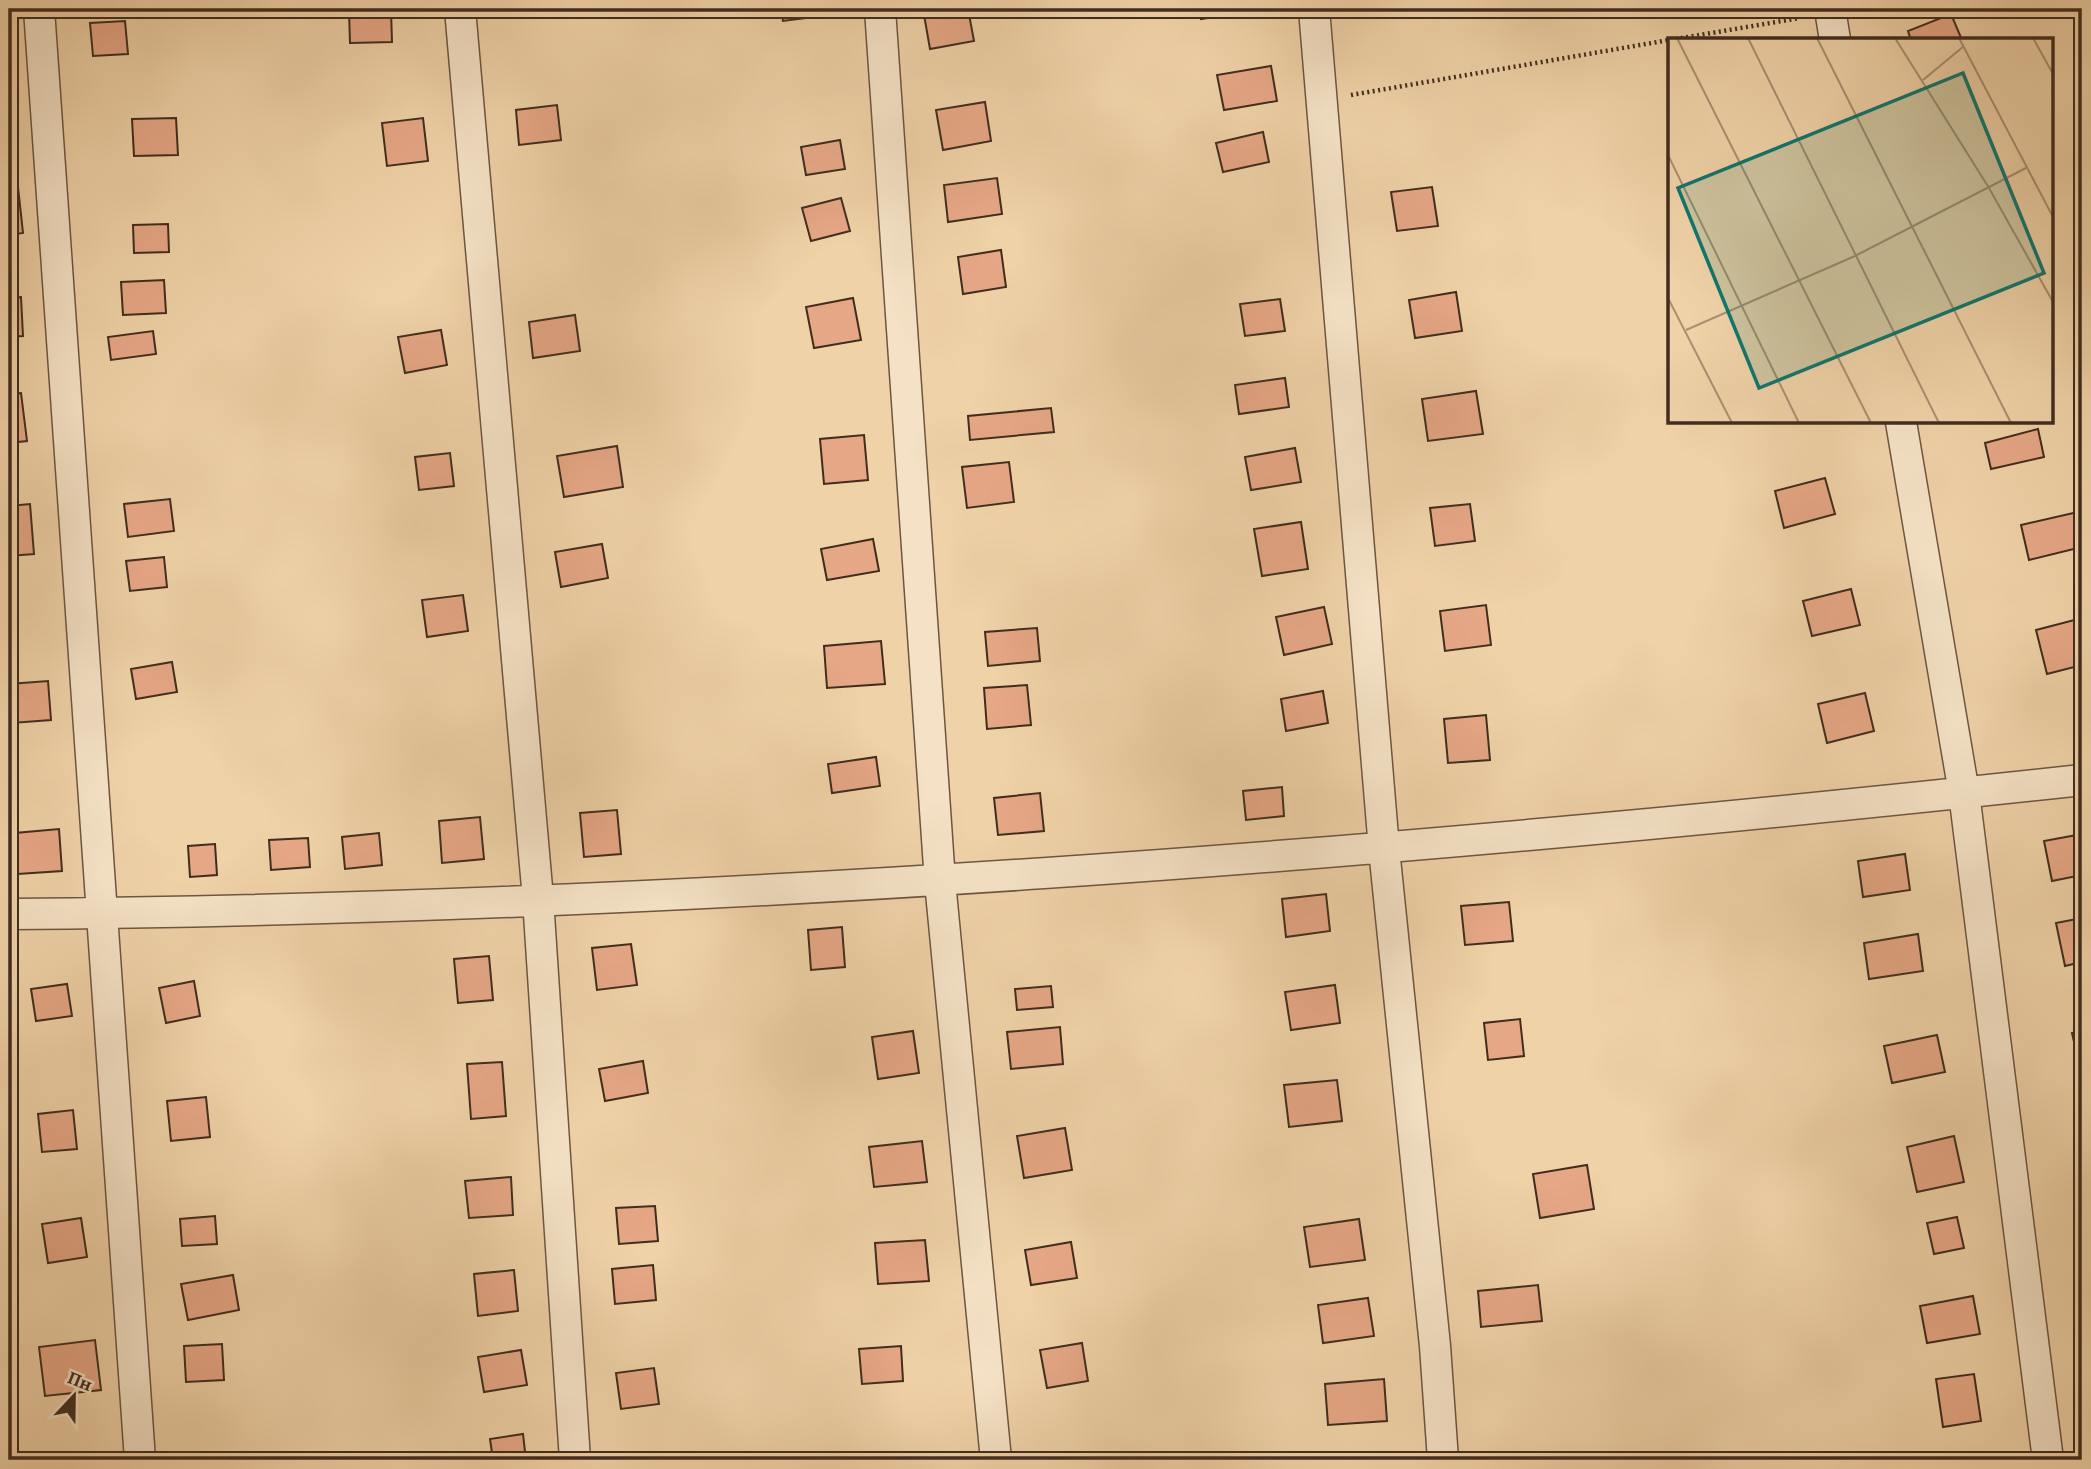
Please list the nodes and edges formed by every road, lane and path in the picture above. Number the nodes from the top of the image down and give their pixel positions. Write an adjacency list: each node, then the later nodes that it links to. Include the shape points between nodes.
1 (39, 9): 15 (street)
2 (460, 9): 14 (street)
3 (880, 9): 13 (street)
4 (1314, 9): 8 (street)
5 (1832, 21): 6 (path)
6 (1687, 38)
7 (1668, 40): 8 (path)
8 (1323, 100): 12 (street)
9 (1900, 424): 11 (street)
10 (2082, 780): 11 (street)
11 (1964, 793): 12 (street); 21 (street)
12 (1384, 849): 13 (street); 20 (street)
13 (940, 882): 14 (street); 19 (street)
14 (538, 899): 15 (street); 18 (street)
15 (103, 913): 16 (street); 17 (street)
16 (9, 914)
17 (140, 1460)
18 (575, 1460)
19 (996, 1460)
20 (1443, 1460)
21 (2048, 1460)

